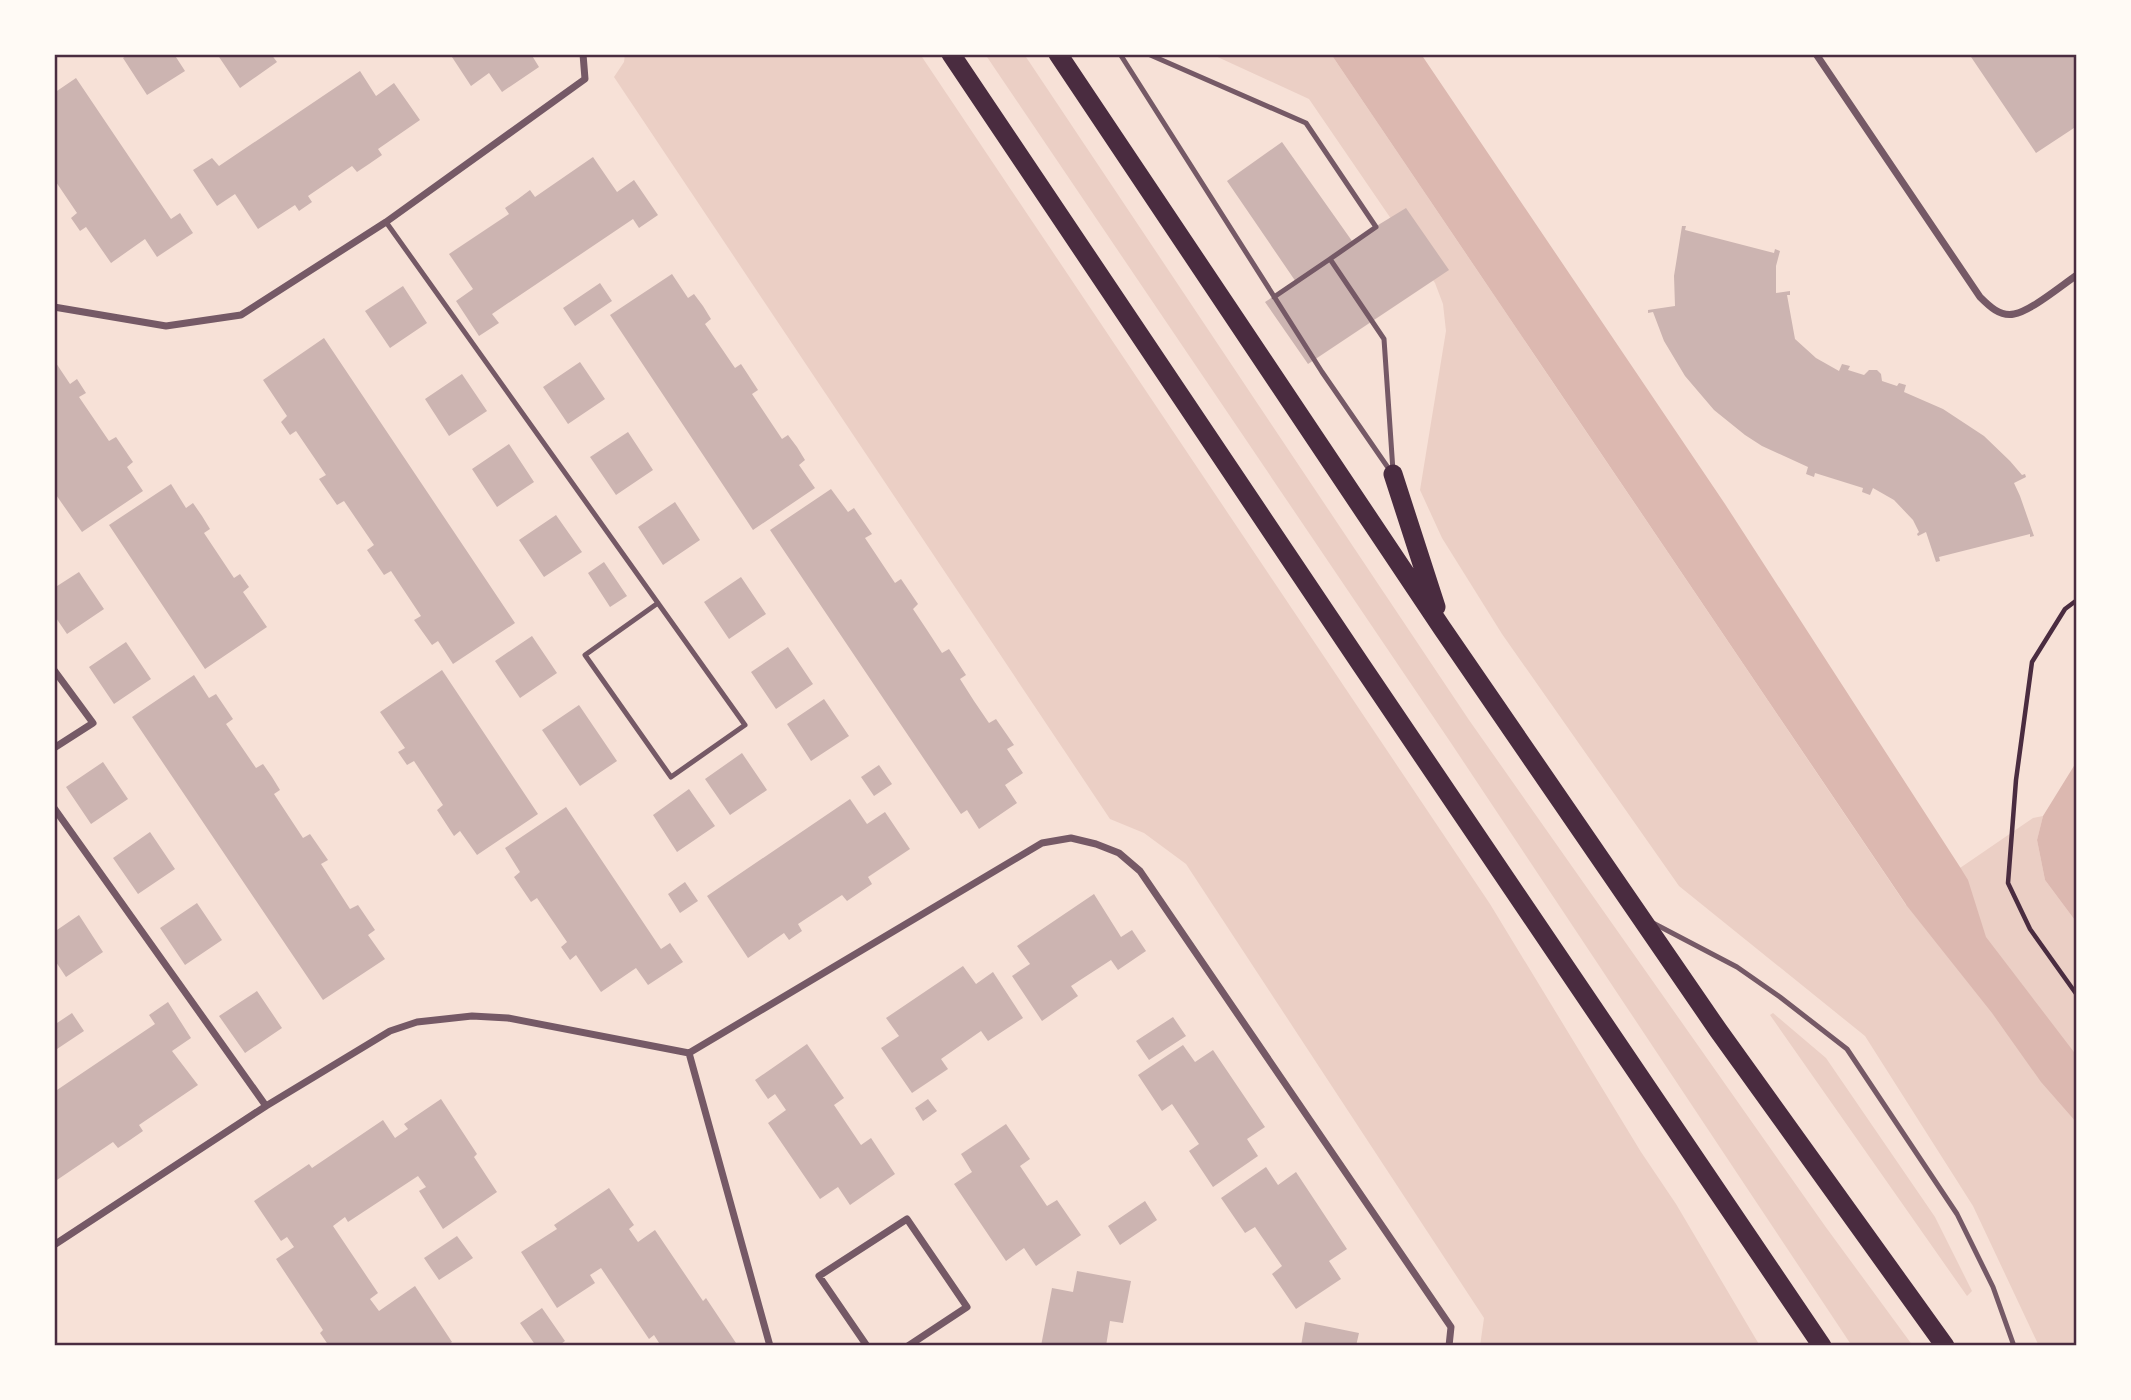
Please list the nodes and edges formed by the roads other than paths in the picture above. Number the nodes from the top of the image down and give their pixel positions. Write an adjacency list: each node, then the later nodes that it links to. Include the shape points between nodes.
1 (583, 54): 7 (street, via 585,79)
2 (951, 54): 26 (highway)
3 (1058, 54): 14 (highway)
4 (1120, 54): 10 (lane)
5 (1148, 54): 8 (lane, via 1306,122 1376,227)
6 (1816, 54): 9 (street, via 1980,297 1994,310 2012,315)
7 (386, 222): 11 (street, via 241,316 166,326); 13 (lane)
8 (1330, 259): 10 (lane); 12 (lane, via 1384,339)
9 (2077, 275)
10 (1274, 297): 12 (lane)
11 (54, 307)
12 (1393, 474): 14 (highway)
13 (658, 603): 13 (lane, via 745,725 671,777 585,655)
14 (1442, 628): 18 (highway)
15 (54, 670): 16 (street, via 93,723)
16 (54, 748)
17 (54, 808): 20 (street)
18 (1639, 915): 27 (highway); 28 (lane, via 1737,967 1847,1049 1957,1214 1993,1287)
19 (689, 1054): 20 (street, via 508,1018 437,1019 390,1031); 22 (street); 25 (street, via 1042,843 1071,838 1119,853 1140,871 1451,1327)
20 (266, 1106): 21 (street)
21 (54, 1245)
22 (770, 1346)
23 (867, 1346): 24 (street, via 819,1276 906,1219 967,1307)
24 (908, 1346)
25 (1449, 1346)
26 (1822, 1346)
27 (1945, 1346)
28 (2014, 1346)

